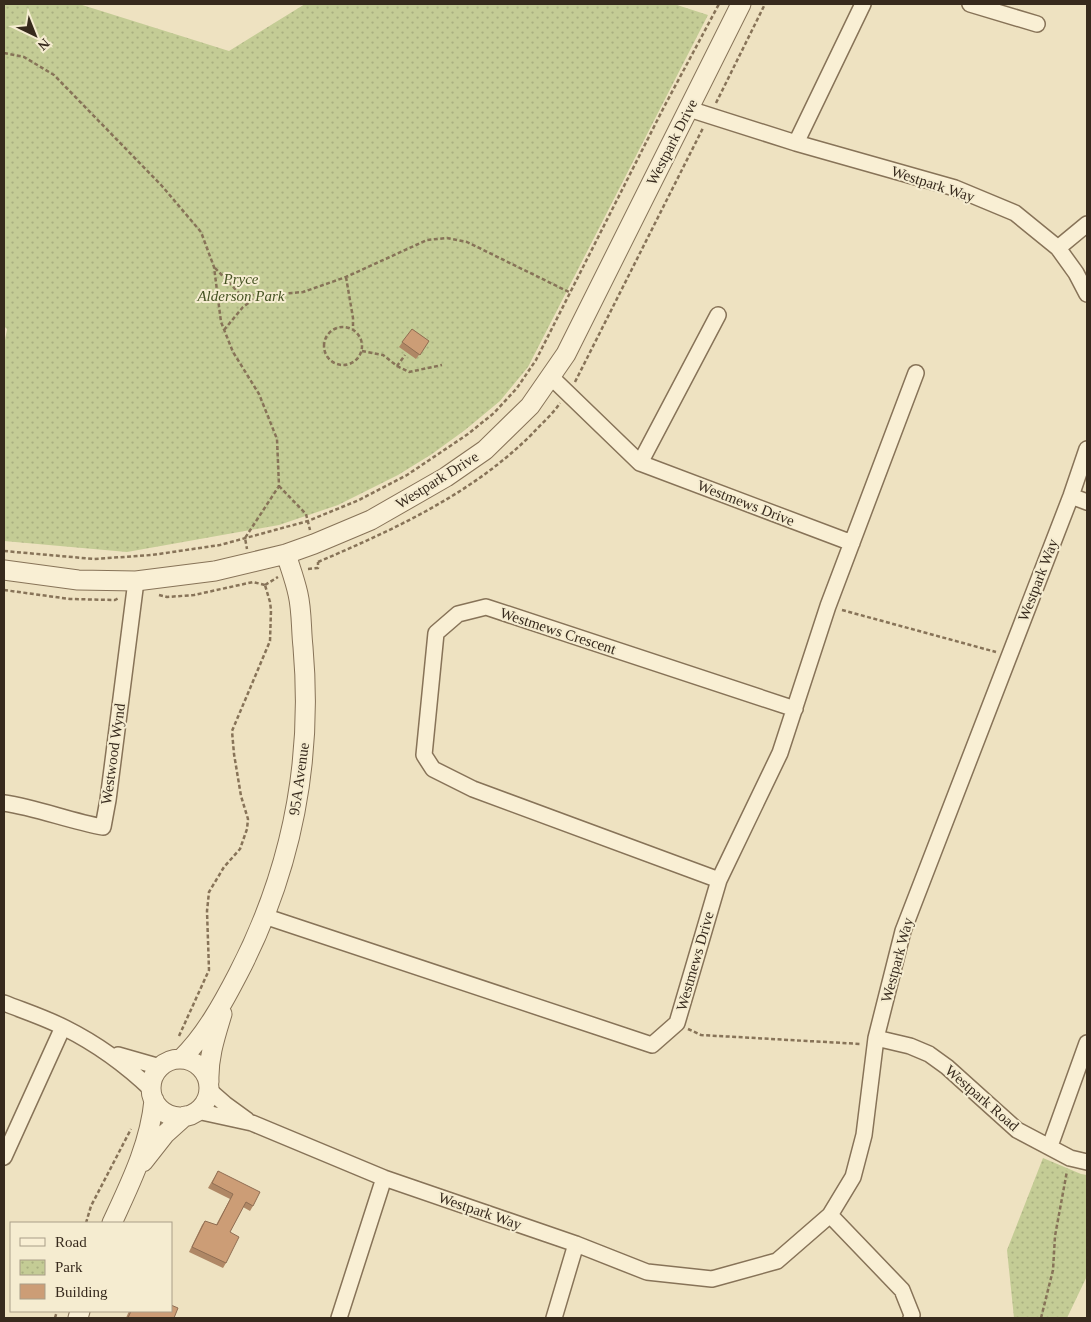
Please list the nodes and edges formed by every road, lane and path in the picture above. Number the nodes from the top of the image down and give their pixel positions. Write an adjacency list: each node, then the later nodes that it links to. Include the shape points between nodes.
1 (719, 4): 13 (path)
2 (741, 4): 7 (street, Westpark Drive)
3 (864, 4): 8 (street)
4 (970, 4): 5 (street)
5 (1037, 24)
6 (4, 53): 11 (path, via 24,57 54,76 162,186 201,232)
7 (689, 109): 8 (street, Westpark Way); 24 (street, Westpark Drive, via 566,354)
8 (796, 143): 10 (street, Westpark Way, via 955,188 1015,213)
9 (1087, 224): 10 (street)
10 (1058, 248): 14 (street, Westpark Way)
11 (214, 267): 15 (path, via 239,293); 18 (path)
12 (346, 277): 13 (path, via 427,240 447,238 467,242); 15 (path, via 303,292); 17 (path)
13 (571, 292): 30 (path, via 536,360 494,413 407,475)
14 (1087, 294)
15 (259, 296): 18 (path, via 243,307)
16 (718, 315): 26 (street)
17 (353, 329): 19 (path, via 361,338); 19 (path, via 347,326 334,329 326,338 324,350 331,361 343,365 355,361)
18 (224, 330): 27 (path, via 233,352 259,394 277,440)
19 (362, 351): 22 (path, via 383,355)
20 (405, 355): 22 (path)
21 (442, 365): 22 (path, via 408,372)
22 (396, 366)
23 (916, 372): 32 (street, Westmews Drive)
24 (550, 377): 26 (street, Westmews Drive); 33 (street, Westpark Drive, via 530,406 477,456 371,520)
25 (1087, 449): 28 (street, Westpark Way)
26 (640, 463): 32 (street, Westmews Drive)
27 (279, 486): 30 (path, via 306,514); 31 (path)
28 (1071, 496): 29 (street); 41 (street, Westpark Way)
29 (1087, 502)
30 (308, 521): 31 (path); 33 (path)
31 (245, 538): 34 (path, via 152,555 94,560); 36 (path)
32 (852, 543): 40 (street, Westmews Drive)
33 (314, 544): 35 (street, Westpark Drive)
34 (4, 551)
35 (286, 554): 36 (street, Westpark Drive); 45 (street, 95A Avenue, via 298,595 306,673 305,748 299,798 282,865)
36 (250, 562): 38 (street, Westpark Drive, via 215,571)
37 (4, 570): 38 (street, Westpark Drive, via 78,580)
38 (136, 581): 43 (street, Westwood Wynd, via 103,827)
39 (265, 586): 51 (path, via 271,610 270,642 232,732 241,796 248,819 247,829 240,850 224,867 209,892 209,970)
40 (828, 606): 41 (path); 42 (street, Westmews Drive)
41 (1009, 655): 50 (street, Westpark Way, via 903,931)
42 (795, 709): 44 (street, Westmews Drive, via 780,753); 44 (street, Westmews Crescent, via 486,607 458,614 436,633 424,754 433,769 474,790)
43 (4, 803)
44 (719, 880): 48 (street, Westmews Drive)
45 (264, 916): 46 (street, 95A Avenue, via 255,942); 48 (street, Westmews Drive, via 652,1045)
46 (228, 994): 54 (street, 95A Avenue, via 193,1048); 56 (street, 95A Avenue, via 210,1056)
47 (4, 1004): 49 (street)
48 (677, 1023): 50 (path, via 701,1035 858,1044)
49 (63, 1027): 53 (street); 62 (street)
50 (876, 1038): 61 (street, Westpark Road, via 930,1054 1017,1130); 67 (street, Westpark Way, via 864,1136 853,1177)
51 (177, 1040)
52 (1087, 1043): 61 (street)
53 (102, 1049): 55 (street); 57 (street, via 122,1063)
54 (181, 1058): 55 (street); 56 (street, via 196,1063 203,1070)
55 (160, 1067): 57 (street, via 154,1075)
56 (209, 1086): 58 (street, via 204,1105); 59 (street, Westpark Way, via 225,1104)
57 (153, 1095): 58 (street, via 162,1110 171,1115); 65 (street, via 152,1116)
58 (191, 1114): 59 (street, Westpark Way); 65 (street, via 165,1134)
59 (252, 1123): 66 (street, Westpark Way)
60 (134, 1125): 68 (path, via 91,1206)
61 (1050, 1146): 63 (street, Westpark Road)
62 (4, 1158)
63 (1070, 1158): 64 (street, Westpark Road); 74 (path, via 1055,1236 1053,1270)
64 (1087, 1162)
65 (137, 1169): 69 (street)
66 (384, 1178): 70 (street, Westpark Way); 71 (street)
67 (830, 1214): 70 (street, Westpark Way, via 777,1261 712,1279 647,1272); 73 (street, via 902,1290)
68 (86, 1222)
69 (112, 1222)
70 (576, 1244): 72 (street)
71 (339, 1318)
72 (554, 1318)
73 (911, 1318)
74 (1041, 1318)

